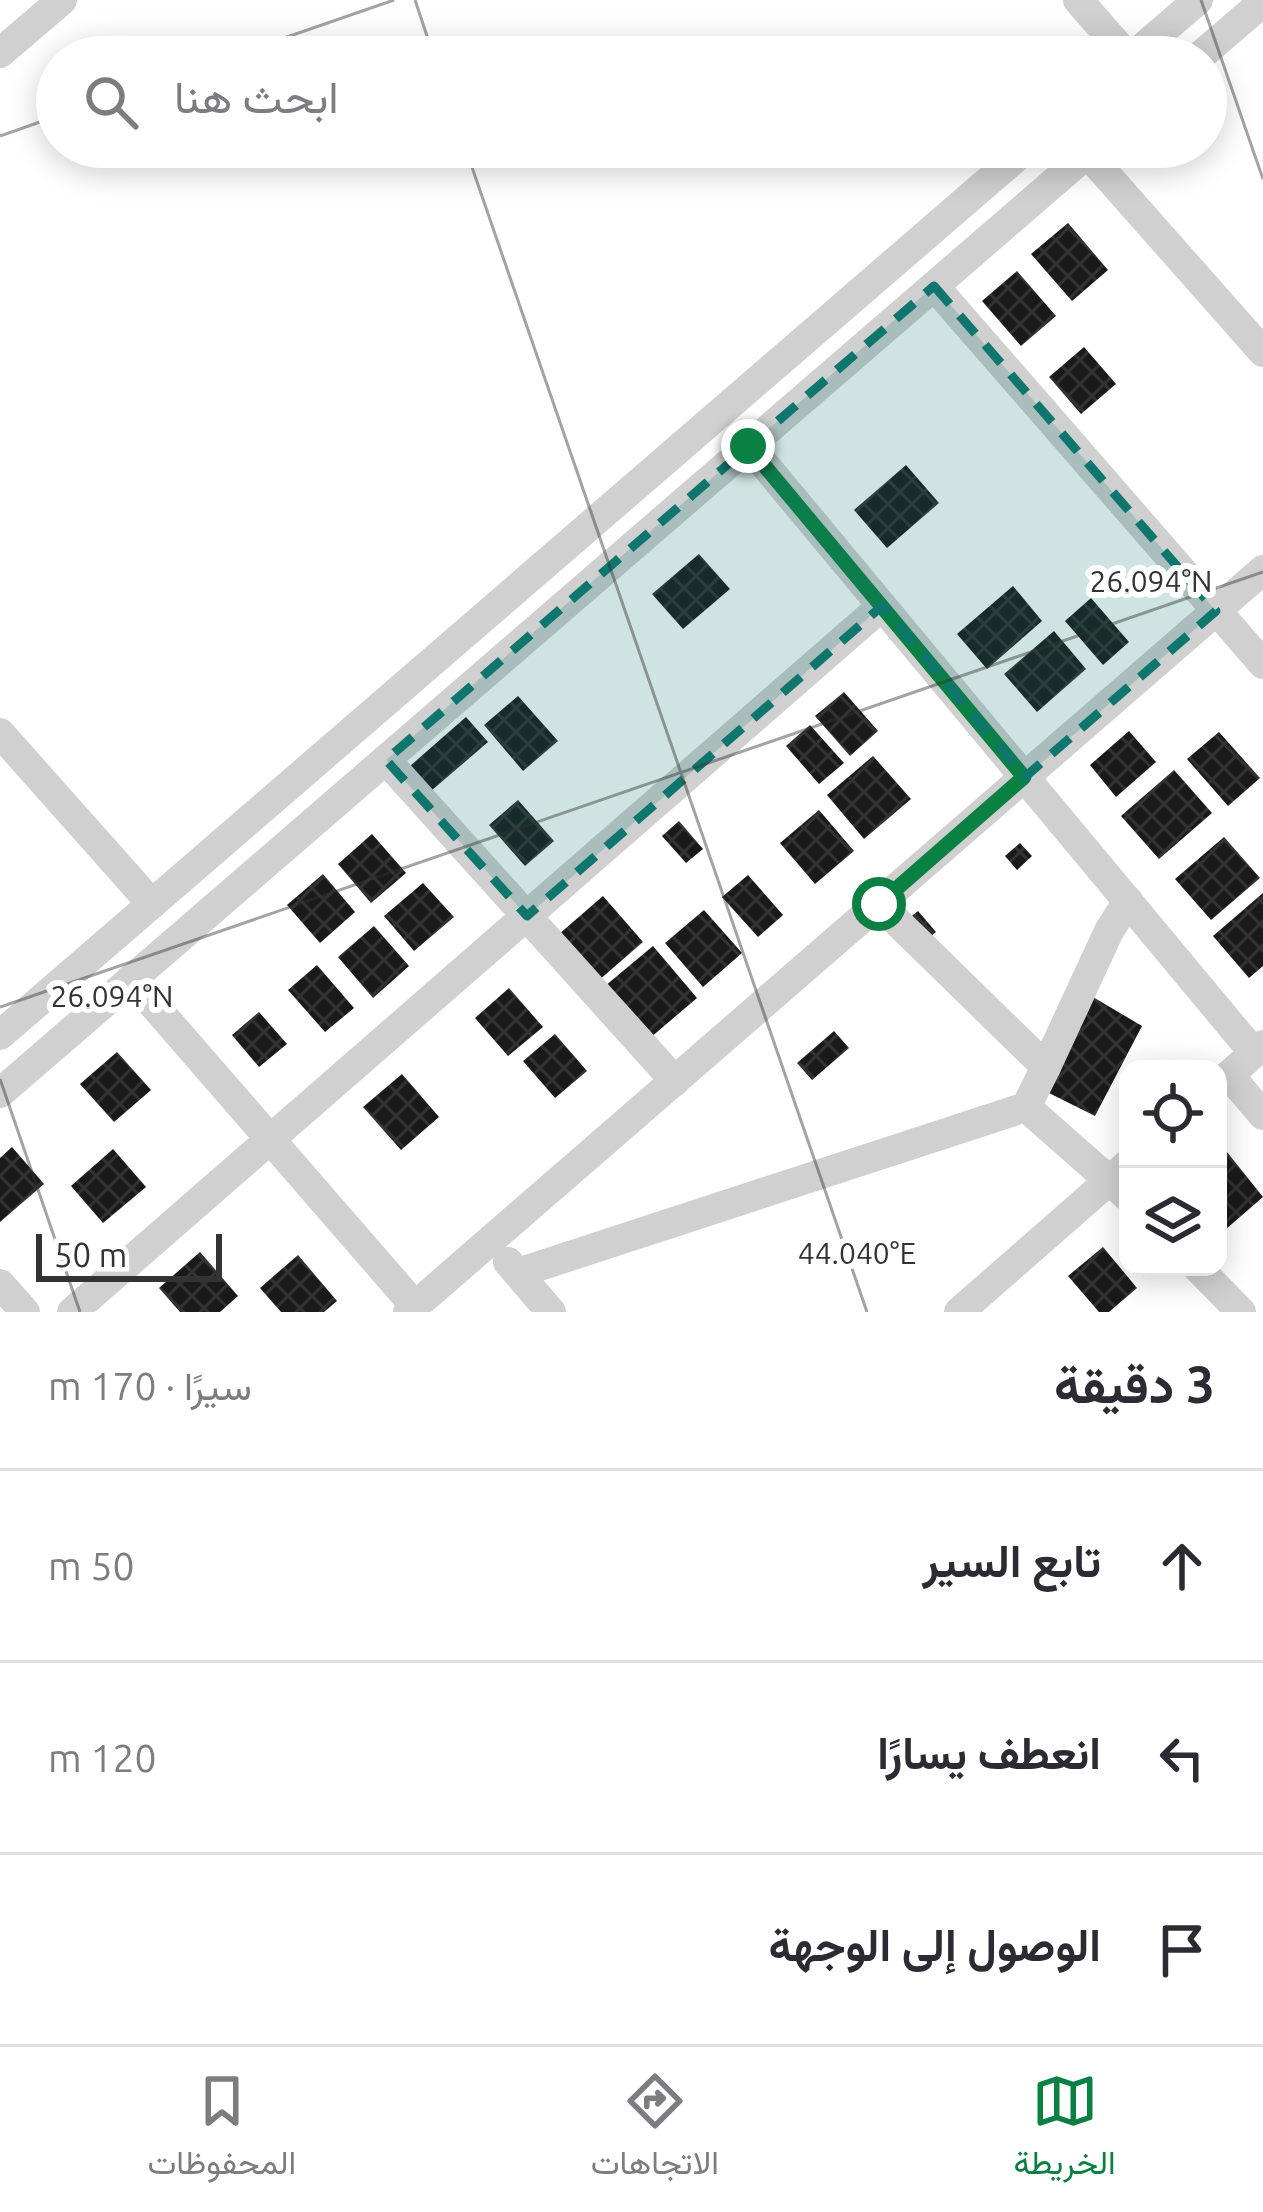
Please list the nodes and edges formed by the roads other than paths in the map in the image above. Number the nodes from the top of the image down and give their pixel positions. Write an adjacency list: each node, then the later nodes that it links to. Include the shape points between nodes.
1 (62, 0): 8 (street)
2 (1078, 0): 5 (street)
3 (1198, 0): 6 (street)
4 (1263, 2): 7 (street)
5 (1111, 36)
6 (1155, 36)
7 (1223, 36)
8 (0, 53)
9 (1004, 168): 23 (street)
10 (1070, 168): 12 (street)
11 (1106, 168): 13 (street)
12 (934, 286): 14 (street); 17 (street)
13 (1263, 352)
14 (748, 446): 16 (street); 20 (street)
15 (1263, 570): 17 (street)
16 (882, 606): 21 (street); 25 (street)
17 (1216, 610): 18 (street); 21 (street)
18 (1263, 664)
19 (0, 733): 23 (street)
20 (386, 760): 25 (street); 26 (street)
21 (1024, 777): 22 (street); 24 (street)
22 (1128, 902): 28 (street); 29 (street)
23 (152, 904): 27 (street)
24 (879, 904): 29 (street); 31 (street)
25 (526, 916): 31 (street); 36 (street)
26 (131, 979): 33 (street); 36 (street)
27 (0, 1035)
28 (1259, 1049): 30 (street)
29 (1046, 1067): 34 (street)
30 (1227, 1077)
31 (675, 1081): 39 (street)
32 (1227, 1083): 35 (street)
33 (0, 1093)
34 (1026, 1107): 37 (street); 40 (street)
35 (1263, 1114)
36 (271, 1139): 43 (street); 45 (street)
37 (1119, 1178)
38 (1119, 1182): 47 (street)
39 (490, 1241): 40 (street); 43 (street)
40 (518, 1273): 46 (street)
41 (1205, 1276): 48 (street)
42 (0, 1284): 44 (street)
43 (412, 1309)
44 (25, 1312)
45 (72, 1312)
46 (551, 1312)
47 (959, 1312)
48 (1241, 1312)

